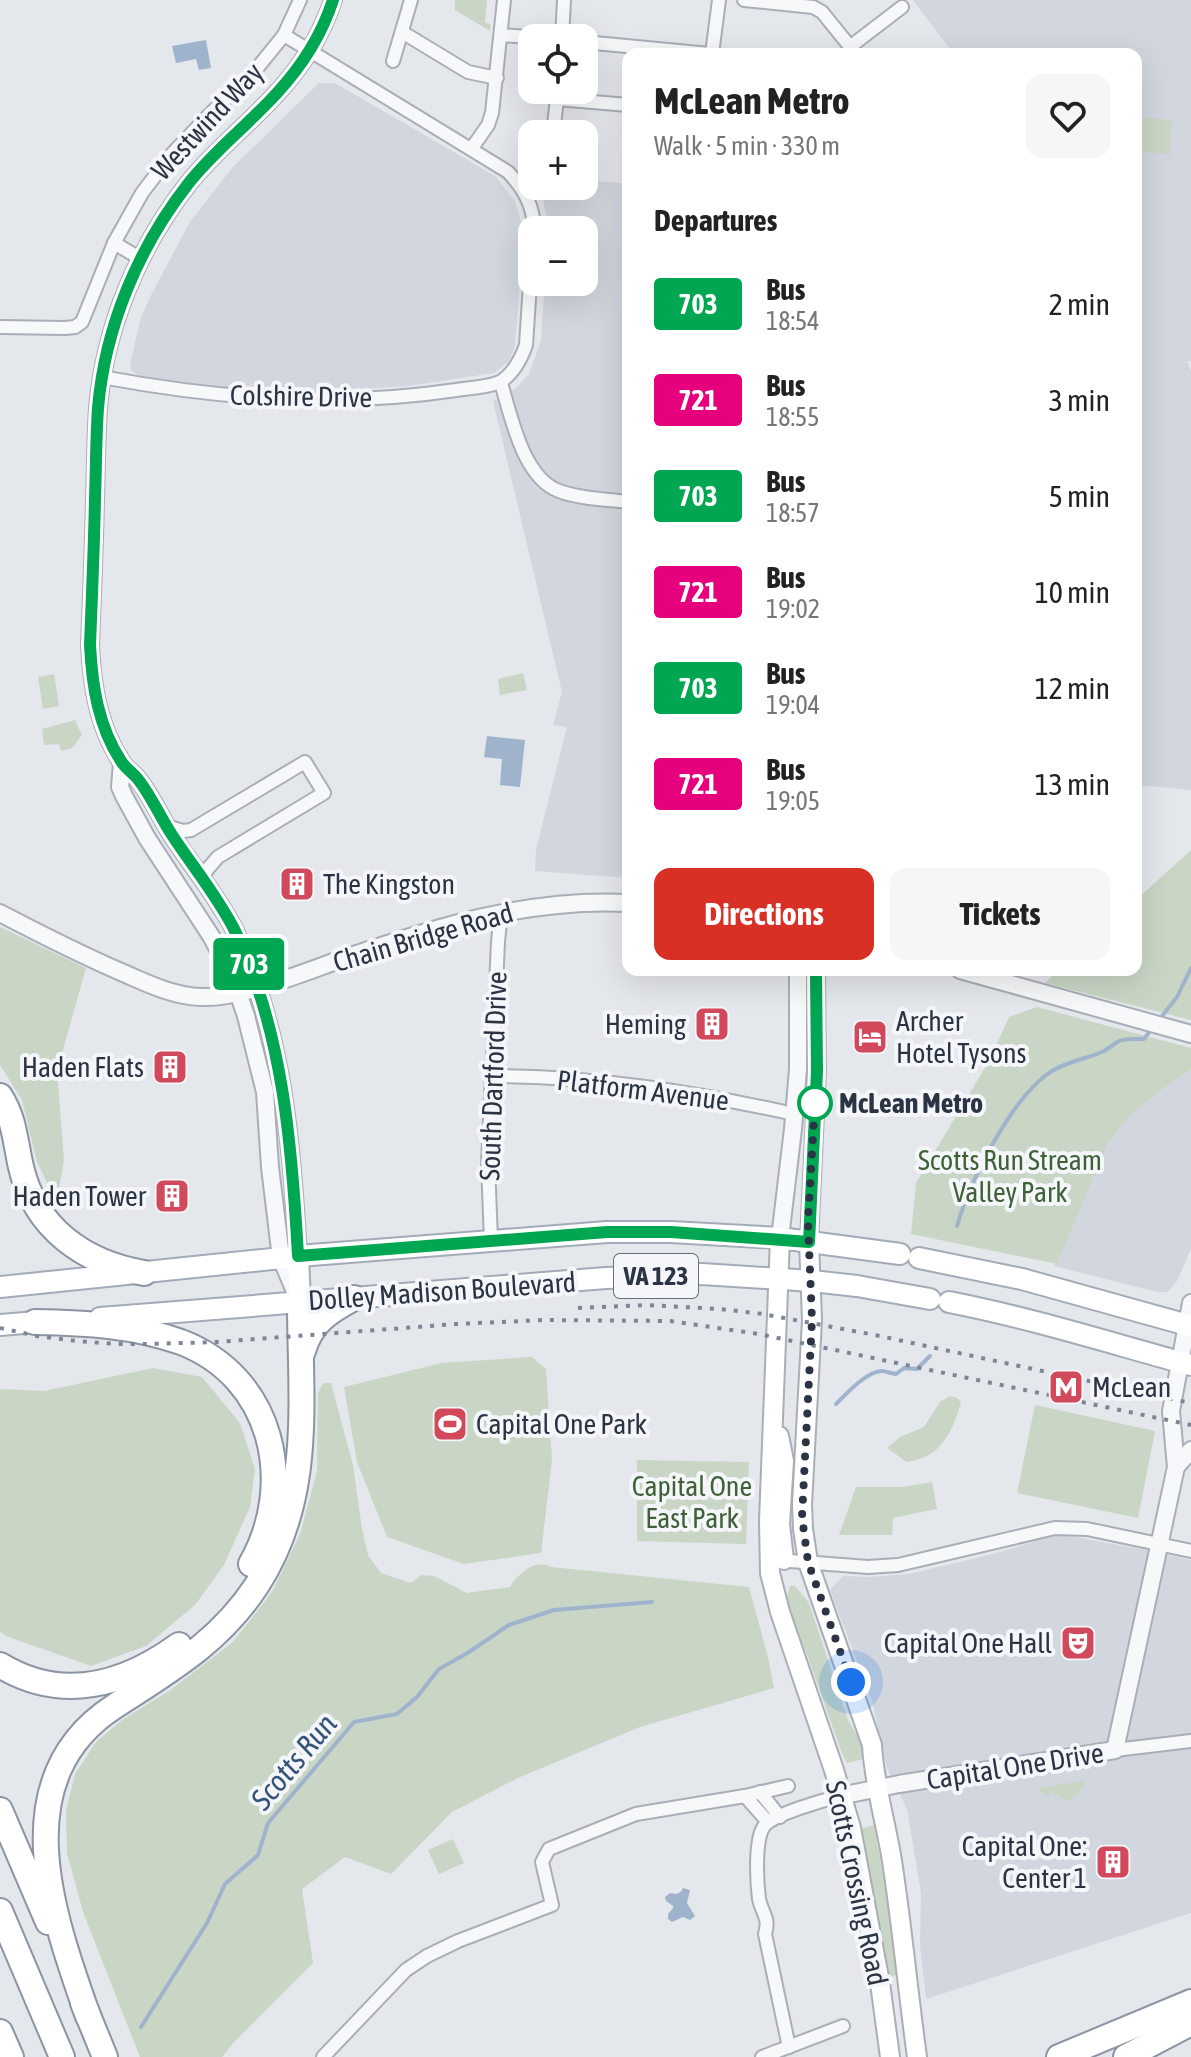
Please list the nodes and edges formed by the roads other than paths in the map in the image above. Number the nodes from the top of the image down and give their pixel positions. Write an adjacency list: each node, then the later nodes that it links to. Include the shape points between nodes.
1 (300, 0): 12 (street, Westwind Way)
2 (333, 0): 20 (street)
3 (411, 0): 11 (street)
4 (504, 0): 13 (street)
5 (564, 0): 10 (street)
6 (719, 0): 17 (street)
7 (744, 0): 8 (street)
8 (775, 1): 18 (street, via 822,12)
9 (902, 7): 19 (street)
10 (563, 24)
11 (402, 32): 21 (street); 22 (street, via 468,72)
12 (284, 35): 20 (street); 27 (street, Westwind Way, via 171,155)
13 (501, 35): 14 (street); 22 (street)
14 (518, 36)
15 (598, 43): 16 (street)
16 (648, 48)
17 (712, 48)
18 (852, 48)
19 (856, 48)
20 (309, 51): 25 (street); 28 (street, via 277,94 188,184)
21 (393, 61)
22 (497, 78): 25 (street, via 488,125)
23 (598, 101): 24 (street)
24 (622, 104)
25 (472, 148): 26 (street, via 519,183)
26 (533, 216)
27 (114, 243): 28 (street); 30 (street, Westwind Way, via 82,322 75,327)
28 (141, 259): 31 (street, via 118,313)
29 (529, 296): 32 (street, via 526,345 515,369)
30 (0, 327)
31 (102, 377): 32 (street, Colshire Drive, via 201,393 307,400 416,396); 34 (street, via 91,668 99,714)
32 (501, 383): 33 (street, via 523,451 540,480 557,491)
33 (622, 501)
34 (122, 763): 35 (street, via 138,778); 44 (street, via 120,787 211,936)
35 (166, 826): 36 (street); 36 (street, via 191,830 305,762 324,793 214,861 205,872)
36 (205, 883): 43 (street, via 235,932)
37 (622, 903): 38 (street, Chain Bridge Road, via 582,901)
38 (501, 912): 43 (street, Chain Bridge Road); 46 (street, South Dartford Drive)
39 (0, 913): 44 (street, Chain Bridge Road, via 161,990 200,997)
40 (798, 976): 48 (street)
41 (816, 976): 51 (street)
42 (983, 976): 45 (street)
43 (256, 987): 44 (street, Chain Bridge Road); 52 (street, via 284,1093)
44 (238, 992): 52 (street, via 265,1092 270,1167)
45 (1191, 1034)
46 (491, 1076): 48 (street, Platform Avenue, via 639,1085); 50 (street, South Dartford Drive)
47 (0, 1096): 53 (highway, via 15,1131 28,1190 49,1224 94,1258)
48 (794, 1114): 49 (street)
49 (780, 1238): 50 (main road, Dolley Madison Boulevard / VA 123, via 623,1232); 51 (main road, Dolley Madison Boulevard / VA 123); 54 (main road, Scotts Crossing Road)
50 (491, 1241): 52 (main road, Dolley Madison Boulevard / VA 123)
51 (809, 1242): 55 (main road, Scotts Crossing Road); 62 (main road, Dolley Madison Boulevard / VA 123, via 1022,1279)
52 (289, 1257): 53 (main road, Dolley Madison Boulevard / VA 123); 58 (main road)
53 (144, 1273): 56 (main road, Dolley Madison Boulevard / VA 123)
54 (779, 1278): 55 (main road, Dolley Madison Boulevard / VA 123); 57 (main road, Dolley Madison Boulevard / VA 123, via 665,1275); 69 (main road, Scotts Crossing Road, via 769,1521)
55 (812, 1281): 63 (main road, Dolley Madison Boulevard / VA 123, via 939,1300); 70 (main road, Scotts Crossing Road, via 802,1504)
56 (0, 1287)
57 (354, 1298): 58 (main road, Dolley Madison Boulevard / VA 123); 64 (highway, via 314,1326)
58 (300, 1302): 60 (main road, Dolley Madison Boulevard / VA 123); 64 (highway)
59 (1191, 1303): 62 (street)
60 (35, 1322): 61 (main road, Dolley Madison Boulevard / VA 123); 71 (highway, via 126,1327 183,1343 217,1362 247,1392 264,1424 274,1492 248,1570 214,1614 165,1655 120,1677 76,1687 40,1683)
61 (0, 1325)
62 (1189, 1326): 63 (street)
63 (1187, 1362): 66 (street, via 1171,1411)
64 (300, 1365): 83 (highway, via 300,1457 293,1505 258,1584 214,1637 90,1724 55,1775 46,1817 48,1869)
65 (1191, 1450): 66 (street)
66 (1176, 1467): 67 (street)
67 (1159, 1545): 68 (street); 70 (street, via 1087,1529 1055,1528 898,1565); 73 (street)
68 (1191, 1551)
69 (776, 1560): 70 (street); 78 (main road, Scotts Crossing Road, via 774,1592)
70 (808, 1562): 75 (main road, Scotts Crossing Road, via 872,1745)
71 (0, 1665)
72 (1191, 1741): 73 (street, Capital One Drive)
73 (1115, 1750): 75 (street, Capital One Drive)
74 (788, 1786): 76 (street)
75 (878, 1788): 78 (street, Capital One Drive); 95 (main road, Scotts Crossing Road)
76 (760, 1792): 77 (street); 80 (street)
77 (745, 1796): 80 (street); 92 (street, via 636,1814 549,1849 542,1862 552,1905 427,1956 406,1970)
78 (840, 1796): 80 (street); 94 (main road, Scotts Crossing Road, via 851,1828)
79 (0, 1810): 83 (highway)
80 (774, 1820): 88 (street, via 763,1827 758,1843 759,1895)
81 (0, 1911): 90 (highway)
82 (1191, 2002): 96 (highway)
83 (88, 2016): 91 (highway)
84 (1191, 2023): 97 (highway)
85 (843, 2026): 88 (street)
86 (0, 2032): 89 (highway)
87 (1191, 2039): 98 (highway)
88 (789, 2047): 93 (street)
89 (11, 2057)
90 (62, 2057)
91 (105, 2057)
92 (323, 2057)
93 (762, 2057)
94 (890, 2057)
95 (917, 2057)
96 (1059, 2057)
97 (1126, 2057)
98 (1155, 2057)

